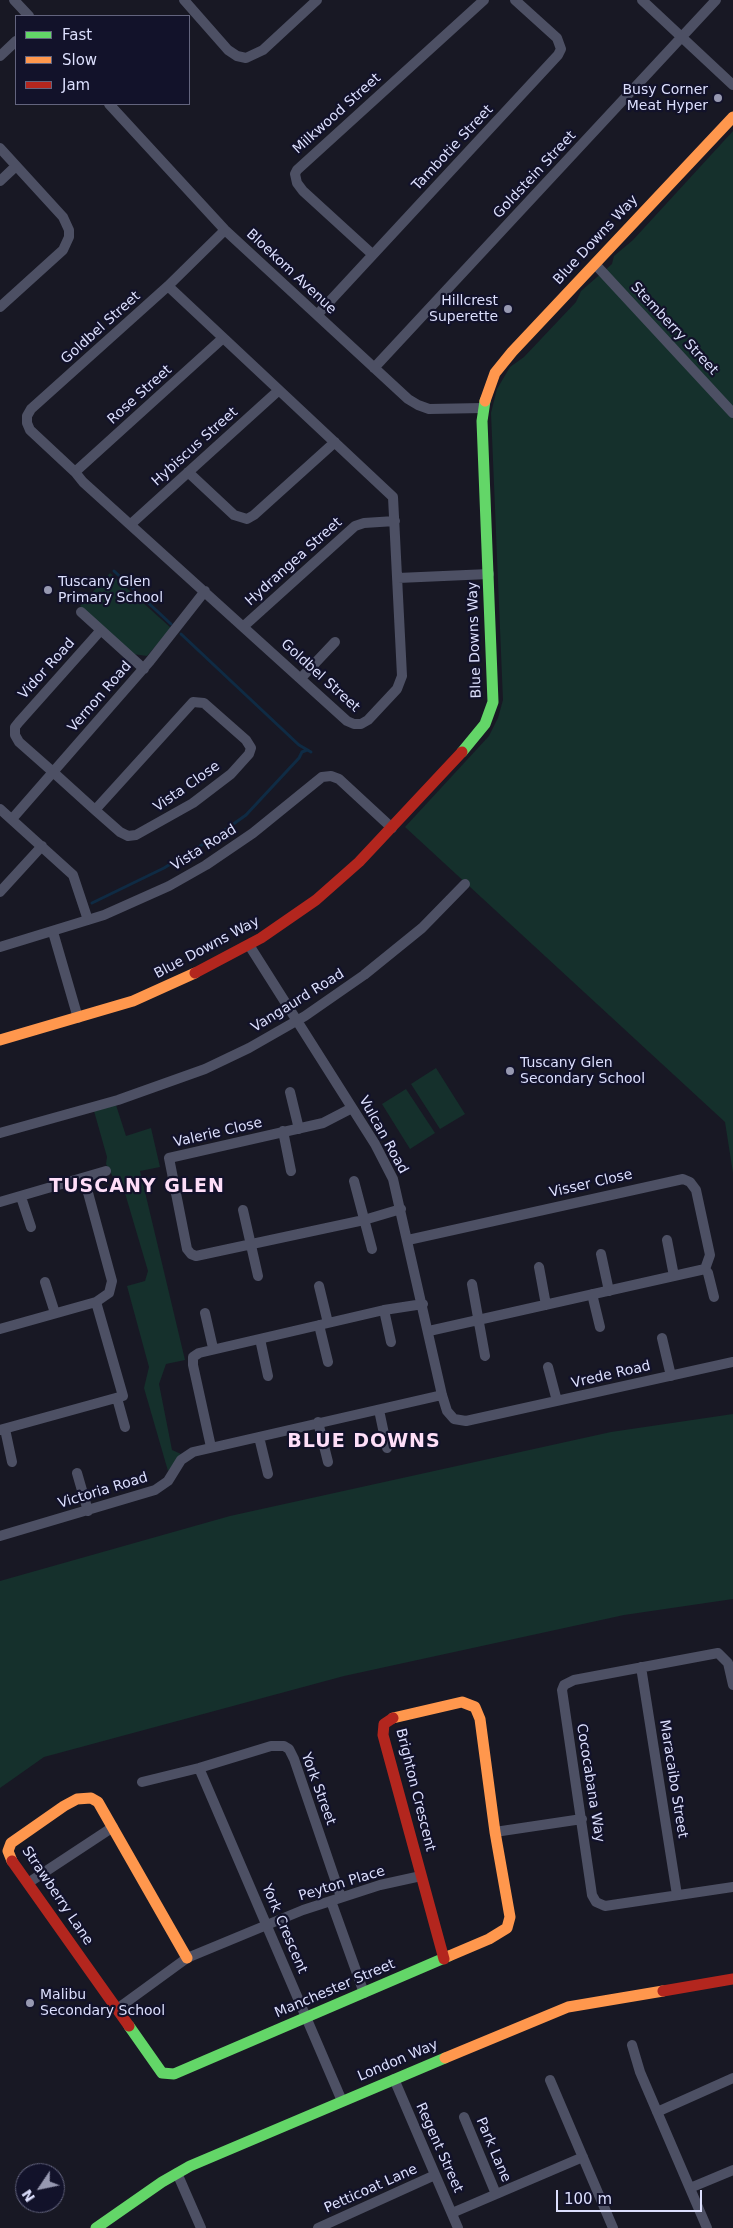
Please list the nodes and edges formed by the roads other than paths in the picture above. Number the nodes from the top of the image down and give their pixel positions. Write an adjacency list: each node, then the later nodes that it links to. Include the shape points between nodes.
1 (14, 0): 8 (street)
2 (184, 0): 3 (street, via 228,50 246,58 262,50)
3 (317, 0)
4 (484, 0): 19 (street, Milkwood Street, via 295,174 303,190)
5 (515, 0): 19 (street, Tambotie Street, via 557,38 558,55)
6 (642, 0): 9 (street)
7 (716, 0): 9 (street, Goldstein Street)
8 (28, 15)
9 (681, 37): 12 (street); 25 (street, Goldstein Street)
10 (15, 42): 11 (street)
11 (0, 56)
12 (733, 85)
13 (110, 105): 18 (street, Bloekom Avenue)
14 (733, 117): 20 (street, Blue Downs Way)
15 (0, 148): 16 (street)
16 (16, 166): 17 (street); 22 (street, via 63,217 69,237 63,250)
17 (0, 181)
18 (226, 230): 21 (street, Goldbel Street); 23 (street, Bloekom Avenue)
19 (372, 254): 23 (street, Tambotie Street)
20 (595, 264): 27 (street, Blue Downs Way, via 503,362 489,385); 28 (street, Stemberry Street)
21 (168, 286): 24 (street, Goldbel Street); 30 (street, Goldbel Street, via 28,412 26,420 30,430)
22 (0, 307)
23 (317, 315): 25 (street, Bloekom Avenue)
24 (223, 338): 26 (street, Goldbel Street); 30 (street, Rose Street)
25 (374, 368): 27 (street, Bloekom Avenue, via 408,399 423,407)
26 (279, 390): 29 (street, Goldbel Street); 31 (street, Hybiscus Street)
27 (483, 408): 34 (street, Blue Downs Way)
28 (733, 413)
29 (335, 442): 31 (street, via 247,518 234,515); 32 (street, Goldbel Street, via 390,494 394,501)
30 (75, 472): 33 (street, Goldbel Street)
31 (188, 472): 33 (street, Hybiscus Street)
32 (395, 521): 35 (street, Goldbel Street); 38 (street, Hydrangea Street, via 355,526)
33 (130, 524): 36 (street, Goldbel Street)
34 (489, 574): 35 (street); 47 (street, Blue Downs Way, via 493,702 490,713 466,748)
35 (398, 578): 42 (street, Goldbel Street, via 402,676 396,689 368,720 361,724 350,723)
36 (206, 591): 38 (street, Goldbel Street); 41 (street, Vernon Road)
37 (81, 612): 39 (street)
38 (244, 626): 42 (street, Goldbel Street)
39 (101, 630): 41 (street); 43 (street, Vidor Road, via 15,728 19,742)
40 (335, 642): 42 (street)
41 (144, 668): 43 (street, Vernon Road)
42 (301, 678)
43 (52, 772): 45 (street, Vista Close); 46 (street, Vernon Road)
44 (0, 809): 46 (street)
45 (95, 810): 45 (street, Vista Close, via 193,702 204,703 250,745 249,754 225,780 176,814 136,836 123,834)
46 (12, 819): 48 (street)
47 (392, 828): 51 (street, Vista Road, via 339,779 322,776 253,833 206,865 147,897); 53 (street, Blue Downs Way, via 316,900)
48 (42, 846): 50 (street); 51 (street, via 73,875)
49 (466, 884): 56 (street, Vangaurd Road, via 398,948)
50 (0, 892)
51 (88, 920): 52 (street, Vista Road)
52 (53, 932): 54 (street, Vista Road); 55 (street)
53 (249, 945): 55 (street, Blue Downs Way, via 178,982 133,1001); 56 (street, Vulcan Road)
54 (0, 947)
55 (78, 1018): 57 (street, Blue Downs Way)
56 (296, 1020): 59 (street, Vulcan Road); 62 (street, Vangaurd Road, via 205,1069 118,1100)
57 (0, 1040)
58 (290, 1092): 60 (street)
59 (352, 1108): 60 (street, Valerie Close, via 330,1121); 69 (street, Vulcan Road, via 387,1165)
60 (299, 1129): 61 (street, Valerie Close)
61 (283, 1131): 64 (street, Valerie Close); 75 (street, Valerie Close, via 169,1158 188,1252 196,1256)
62 (0, 1133)
63 (106, 1171): 65 (street)
64 (292, 1171)
65 (84, 1178): 67 (street); 88 (street, via 112,1281 108,1294)
66 (354, 1181): 71 (street)
67 (21, 1197): 68 (street); 72 (street)
68 (0, 1202)
69 (401, 1209): 71 (street, Valerie Close); 73 (street, Vulcan Road)
70 (243, 1210): 75 (street)
71 (364, 1220): 75 (street, Valerie Close); 76 (street)
72 (31, 1227)
73 (408, 1240): 79 (street, Visser Close, via 683,1179 696,1190 710,1255); 89 (street, Vulcan Road)
74 (667, 1240): 81 (street)
75 (250, 1244): 80 (street)
76 (372, 1249)
77 (601, 1254): 85 (street)
78 (539, 1268): 90 (street)
79 (705, 1269): 81 (street); 87 (street, Visser Close)
80 (258, 1276)
81 (674, 1276): 85 (street)
82 (45, 1282): 93 (street)
83 (472, 1284): 94 (street)
84 (319, 1286): 95 (street)
85 (609, 1291): 86 (street)
86 (592, 1294): 90 (street); 96 (street)
87 (714, 1296)
88 (96, 1302): 93 (street); 110 (street, via 123,1396)
89 (423, 1304): 91 (street); 98 (street, Vulcan Road)
90 (546, 1304): 94 (street)
91 (384, 1310): 95 (street); 101 (street)
92 (205, 1313): 102 (street)
93 (55, 1314): 97 (street)
94 (478, 1320): 98 (street); 103 (street)
95 (324, 1324): 100 (street); 104 (street)
96 (600, 1327)
97 (0, 1329)
98 (429, 1331): 109 (street, Vulcan Road)
99 (662, 1338): 108 (street, Vrede Road)
100 (260, 1339): 102 (street); 107 (street)
101 (391, 1342)
102 (213, 1348): 118 (street, via 193,1357)
103 (485, 1356)
104 (328, 1362)
105 (733, 1362): 108 (street, Vrede Road)
106 (548, 1367): 111 (street, Vrede Road)
107 (268, 1376)
108 (671, 1376): 111 (street, Vrede Road)
109 (442, 1395): 112 (street, Victoria Road); 113 (street, Vulcan Road, via 447,1411)
110 (117, 1398): 115 (street); 116 (street)
111 (557, 1402): 113 (street, Vrede Road, via 466,1422)
112 (379, 1410): 114 (street, Victoria Road); 119 (street)
113 (454, 1419)
114 (318, 1422): 117 (street, Victoria Road); 121 (street)
115 (125, 1427)
116 (2, 1430): 120 (street)
117 (259, 1437): 118 (street, Victoria Road); 123 (street)
118 (211, 1447): 124 (street, Victoria Road, via 193,1452 181,1460 168,1481 155,1490)
119 (387, 1448)
120 (12, 1462)
121 (328, 1462)
122 (77, 1473): 124 (street)
123 (268, 1474)
124 (88, 1511): 125 (street, Victoria Road)
125 (0, 1536)
126 (641, 1667): 127 (street, Cococabana Way, via 718,1653 728,1663); 130 (street, Cococabana Way, via 570,1681 562,1690); 136 (street, Maracaibo Street)
127 (733, 1685)
128 (199, 1768): 129 (street, York Street); 137 (street, York Street, via 271,1746 284,1746 289,1750); 139 (street, York Crescent)
129 (142, 1782)
130 (582, 1819): 132 (street); 136 (street, Cococabana Way, via 592,1895 596,1902 605,1906)
131 (113, 1827): 134 (street); 134 (street, Strawberry Lane, via 98,1802 91,1798 77,1799 64,1806 11,1843 10,1858); 140 (street, Strawberry Lane)
132 (495, 1832): 133 (street, Brighton Crescent, via 480,1719 475,1707 462,1702 390,1719 384,1724 383,1735); 138 (street, Brighton Crescent)
133 (421, 1876): 137 (street, Peyton Place); 141 (street, Brighton Crescent)
134 (28, 1883): 144 (street, Strawberry Lane)
135 (733, 1887): 136 (street, Cococabana Way)
136 (677, 1895)
137 (336, 1899): 139 (street, Peyton Place); 143 (street, York Street)
138 (510, 1917): 141 (street, Manchester Street, via 503,1932)
139 (268, 1924): 140 (street, Peyton Place); 145 (street, York Crescent)
140 (187, 1958): 144 (street, Peyton Place)
141 (444, 1959): 143 (street, Manchester Street)
142 (733, 1980): 149 (street, London Way, via 568,2007)
143 (364, 1993): 145 (street, Manchester Street)
144 (117, 2009): 147 (street, Strawberry Lane)
145 (307, 2017): 147 (street, Manchester Street, via 174,2074); 151 (street, York Crescent)
146 (632, 2045): 152 (street)
147 (162, 2073)
148 (733, 2078): 152 (street)
149 (394, 2079): 151 (street, London Way); 157 (street, Regent Street)
150 (550, 2080): 154 (street)
151 (342, 2101): 156 (street, London Way)
152 (657, 2112): 158 (street)
153 (464, 2117): 159 (street, Park Lane)
154 (583, 2157): 159 (street); 165 (street)
155 (733, 2170): 158 (street)
156 (177, 2173): 161 (street, London Way); 162 (street)
157 (436, 2176): 160 (street, Regent Street); 163 (street, Petticoat Lane)
158 (690, 2188): 166 (street)
159 (496, 2194): 160 (street)
160 (452, 2213): 164 (street, Regent Street)
161 (96, 2228)
162 (201, 2228)
163 (318, 2228)
164 (458, 2228)
165 (613, 2228)
166 (707, 2228)

